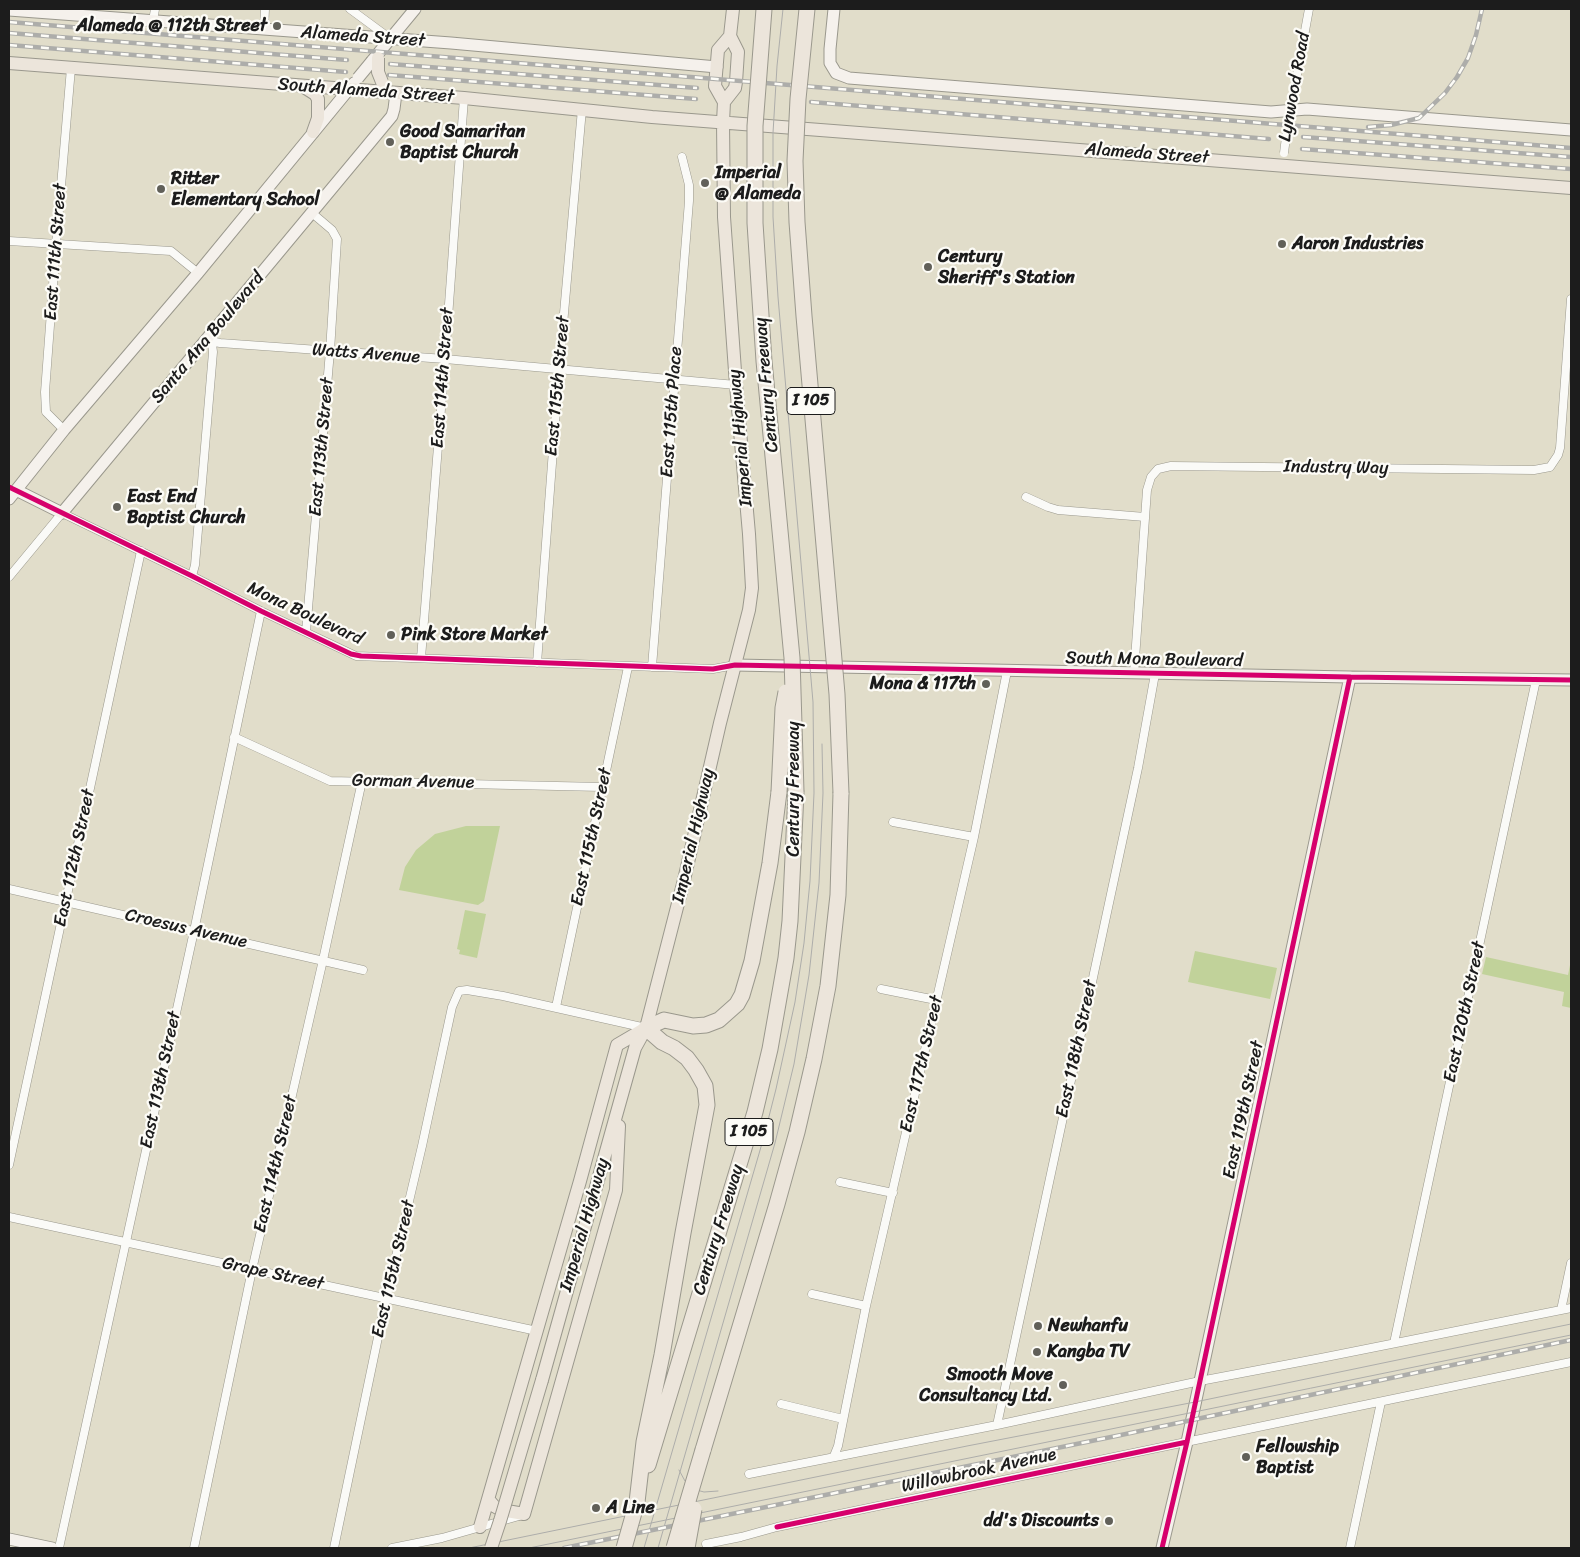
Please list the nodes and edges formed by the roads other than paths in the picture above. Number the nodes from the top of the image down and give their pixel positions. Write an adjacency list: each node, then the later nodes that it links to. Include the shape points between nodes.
1 (154, 9): 12 (street)
2 (265, 9): 13 (street)
3 (350, 9): 15 (street)
4 (415, 9): 15 (street)
5 (733, 9): 14 (main road, Imperial Highway)
6 (764, 9): 55 (highway, Century Freeway / I 105, bridge, via 755,126 756,253)
7 (807, 9): 102 (highway, I 105, bridge, via 795,161 797,222 836,684 841,793 838,896 828,986 797,1132)
8 (834, 9): 26 (street, via 829,59 833,70 844,77)
9 (1309, 9): 26 (street, Lynwood Road)
10 (9, 10): 11 (street, Alameda Street)
11 (45, 11): 12 (street, Alameda Street)
12 (153, 21): 13 (street, Alameda Street)
13 (264, 29): 15 (street, Alameda Street)
14 (730, 36): 18 (main road, Imperial Highway, via 718,50); 24 (main road, Imperial Highway, via 738,52 736,82)
15 (390, 38): 16 (street); 18 (street, Alameda Street)
16 (376, 57): 21 (street, bridge); 22 (main road, bridge, via 382,82)
17 (9, 63): 19 (main road, South Alameda Street)
18 (717, 67): 24 (main road, Imperial Highway, via 715,86)
19 (71, 68): 20 (main road, South Alameda Street); 35 (street, East 111th Street)
20 (302, 86): 21 (main road, South Alameda Street); 29 (main road, via 318,99 318,118)
21 (348, 89): 22 (main road, South Alameda Street); 29 (street)
22 (396, 93): 23 (main road, South Alameda Street); 33 (street, Santa Ana Boulevard, via 392,116)
23 (464, 98): 25 (main road, South Alameda Street); 40 (street, East 114th Street)
24 (724, 102): 27 (main road, Imperial Highway)
25 (582, 109): 27 (main road, South Alameda Street); 41 (street, East 115th Street)
26 (1289, 112): 28 (street, via 1307,109); 31 (street, Lynwood Road, bridge)
27 (723, 122): 31 (main road, Alameda Street); 43 (main road, Imperial Highway, via 724,217)
28 (1571, 130)
29 (313, 132): 36 (street)
30 (682, 157): 42 (street, East 115th Place, via 689,185)
31 (1284, 159): 32 (main road, Alameda Street)
32 (1571, 188)
33 (312, 213): 38 (street, Santa Ana Boulevard); 39 (street, East 113th Street, via 332,230 337,239)
34 (9, 241): 35 (street)
35 (56, 245): 36 (street, via 171,251); 44 (street, East 111th Street, via 46,412)
36 (198, 273): 44 (street)
37 (1571, 299): 48 (street, Industry Way, via 1560,448 1550,467 1534,470 1165,467 1150,477)
38 (206, 340): 39 (street, Watts Avenue); 47 (street, Santa Ana Boulevard); 50 (street, via 212,344 213,352)
39 (330, 351): 40 (street, Watts Avenue); 53 (street, East 113th Street)
40 (445, 359): 41 (street, Watts Avenue); 54 (street, East 114th Street)
41 (559, 370): 42 (street, Watts Avenue); 56 (street, East 115th Street)
42 (674, 379): 43 (street, Watts Avenue); 59 (street, East 115th Place)
43 (736, 385): 57 (main road, Imperial Highway, via 752,588)
44 (64, 430): 45 (street)
45 (11, 492): 47 (street, Mona Boulevard)
46 (1026, 497): 48 (street, via 1058,510)
47 (62, 513): 49 (street, Mona Boulevard); 51 (street, Santa Ana Boulevard)
48 (1145, 517): 61 (street, Industry Way)
49 (141, 551): 50 (street, Mona Boulevard); 72 (street, East 112th Street)
50 (192, 576): 52 (street, Mona Boulevard)
51 (9, 577)
52 (261, 611): 53 (street, Mona Boulevard); 66 (street, East 113th Street)
53 (306, 632): 54 (street, Mona Boulevard, via 356,656)
54 (421, 658): 56 (street, Mona Boulevard)
55 (792, 658): 79 (highway, bridge, via 784,708 779,792 770,863 752,961 742,995 738,1004 719,1020 706,1025 693,1026 664,1020); 104 (highway, Century Freeway / I 105, bridge, via 796,792 789,930 779,1003 755,1112)
56 (537, 663): 58 (street, Mona Boulevard)
57 (735, 665): 59 (street, Mona Boulevard, via 713,669); 60 (street, South Mona Boulevard); 79 (main road, Imperial Highway)
58 (628, 667): 59 (street, Mona Boulevard); 68 (street, East 115th Street)
59 (652, 667)
60 (1007, 671): 61 (street, South Mona Boulevard); 70 (street, East 117th Street)
61 (1134, 673): 62 (street, South Mona Boulevard)
62 (1155, 674): 63 (street, South Mona Boulevard); 100 (street, East 118th Street, via 1138,768)
63 (1350, 678): 64 (street, South Mona Boulevard); 96 (street, East 119th Street)
64 (1536, 680): 65 (street, South Mona Boulevard); 94 (street, East 120th Street)
65 (1571, 680)
66 (234, 737): 67 (street, Gorman Avenue, via 330,781); 73 (street, East 113th Street)
67 (362, 781): 68 (street, Gorman Avenue); 74 (street, East 114th Street)
68 (602, 787): 78 (street, East 115th Street)
69 (892, 822): 70 (street)
70 (974, 837): 77 (street, East 117th Street)
71 (9, 889): 72 (street, Croesus Avenue)
72 (65, 902): 73 (street, Croesus Avenue); 81 (street, East 112th Street)
73 (194, 931): 74 (street, Croesus Avenue); 85 (street, East 113th Street)
74 (323, 960): 75 (street, Croesus Avenue); 87 (street, East 114th Street)
75 (362, 970)
76 (880, 989): 77 (street)
77 (936, 1000): 83 (street, East 117th Street)
78 (556, 1007): 79 (street); 89 (street, East 115th Street, via 459,991 452,1007)
79 (646, 1028): 80 (main road, Imperial Highway, via 635,1048); 93 (main road, via 617,1046); 104 (highway, via 680,1053 696,1070 704,1086 707,1104 644,1442)
80 (620, 1103): 107 (main road, via 616,1190); 108 (main road, Imperial Highway, bridge)
81 (9, 1165)
82 (840, 1182): 83 (street)
83 (893, 1193): 90 (street, East 117th Street)
84 (9, 1218): 85 (street, Grape Street)
85 (126, 1243): 87 (street, Grape Street); 113 (street, East 113th Street)
86 (1571, 1262): 92 (street)
87 (252, 1270): 89 (street, Grape Street); 114 (street, East 114th Street)
88 (812, 1294): 90 (street)
89 (386, 1299): 93 (street, Grape Street); 115 (street, East 115th Street)
90 (866, 1306): 99 (street, East 117th Street)
91 (1571, 1308): 92 (street)
92 (1561, 1310): 94 (street)
93 (537, 1331): 106 (main road)
94 (1394, 1343): 96 (street)
95 (1571, 1362): 97 (street, Willowbrook Avenue)
96 (1200, 1381): 100 (street); 101 (street, East 119th Street)
97 (1381, 1402): 101 (street, Willowbrook Avenue); 123 (street)
98 (781, 1404): 99 (street)
99 (843, 1420): 103 (street, East 117th Street)
100 (997, 1425): 103 (street)
101 (1187, 1442): 111 (street, Willowbrook Avenue); 122 (street, East 119th Street)
102 (702, 1450): 120 (highway, I 105, bridge); 121 (highway, bridge)
103 (834, 1456): 105 (street)
104 (645, 1462): 119 (highway, Century Freeway / I 105, bridge)
105 (749, 1474)
106 (488, 1499): 107 (main road, via 501,1510); 109 (main road)
107 (524, 1514): 109 (street)
108 (500, 1520): 117 (main road, Imperial Highway, bridge); 118 (main road, bridge)
109 (480, 1527): 116 (street)
110 (9, 1539): 112 (street)
111 (706, 1544)
112 (52, 1548)
113 (60, 1548)
114 (194, 1548)
115 (334, 1548)
116 (392, 1548)
117 (491, 1548)
118 (498, 1548)
119 (624, 1548)
120 (674, 1548)
121 (687, 1548)
122 (1162, 1548)
123 (1350, 1548)

